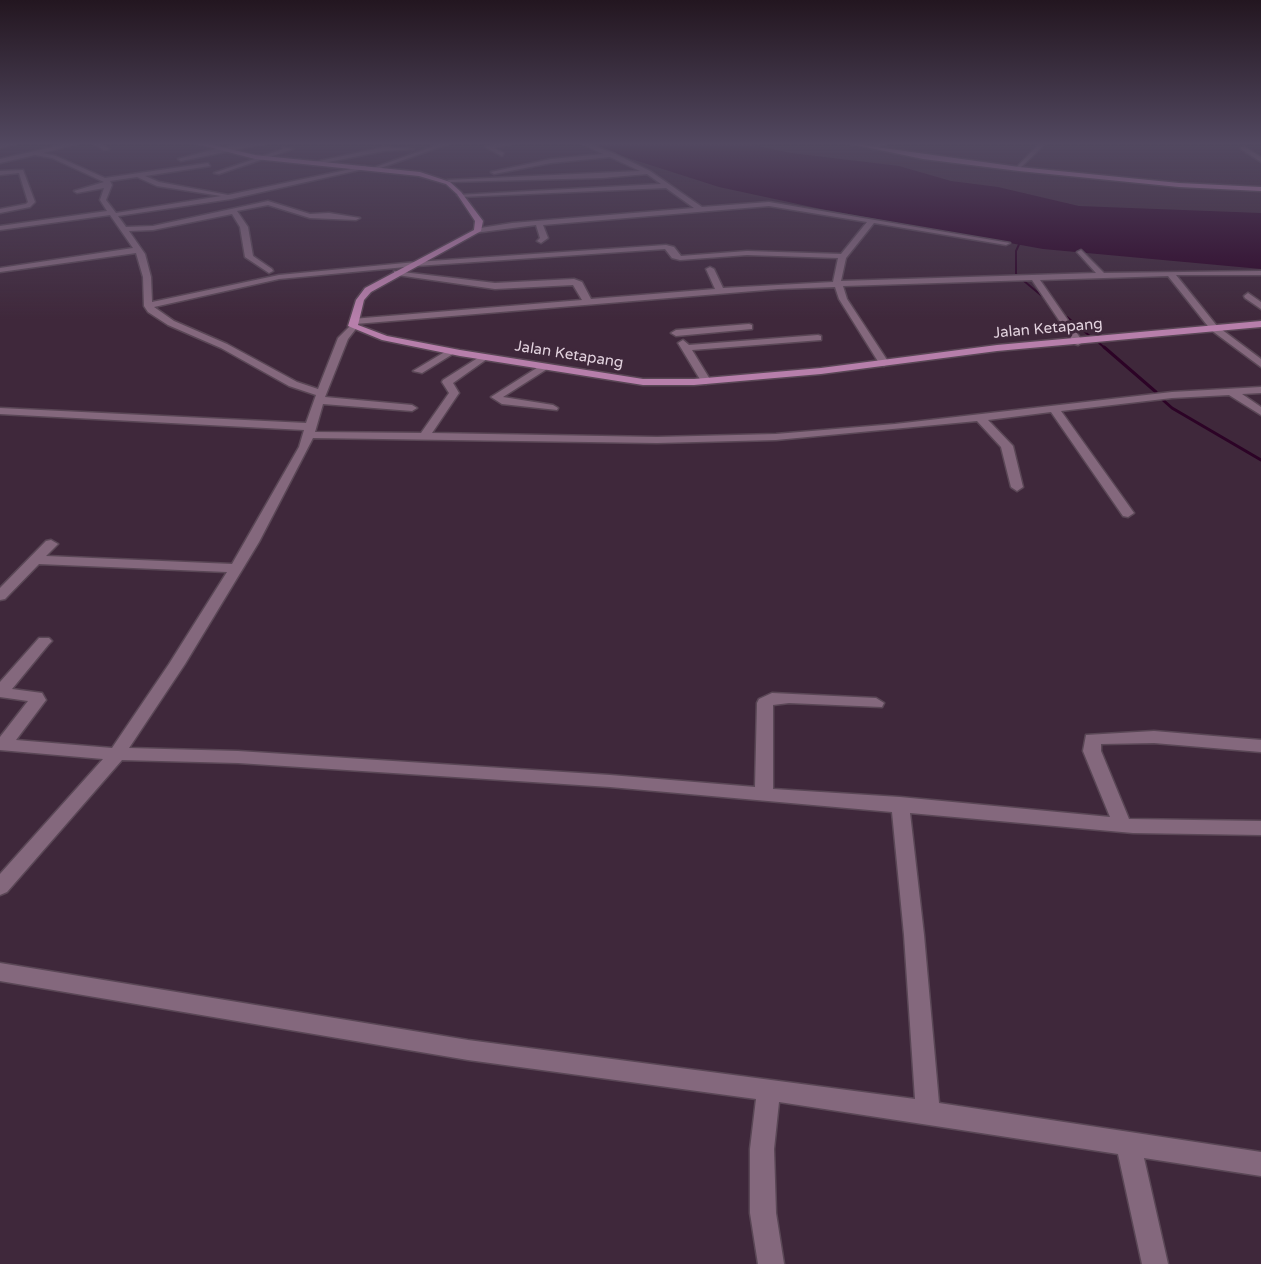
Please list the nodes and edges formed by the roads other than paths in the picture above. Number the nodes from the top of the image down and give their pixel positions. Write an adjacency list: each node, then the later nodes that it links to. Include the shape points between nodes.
1 (32, 202): 7 (street)
2 (105, 202): 9 (street)
3 (194, 202): 9 (street)
4 (464, 202): 13 (main road)
5 (691, 202): 6 (street)
6 (699, 208): 11 (street, via 774,204); 12 (street)
7 (0, 212)
8 (233, 212): 10 (street, via 268,203 313,216); 15 (street, via 153,228); 24 (street, via 244,227 249,257)
9 (113, 213): 14 (street); 15 (street)
10 (356, 218)
11 (872, 221): 17 (street); 20 (street)
12 (539, 222): 13 (street); 16 (street, via 544,238)
13 (478, 227): 21 (main road)
14 (0, 228)
15 (124, 229): 18 (street)
16 (541, 241)
17 (1006, 243)
18 (138, 250): 23 (street); 36 (street, via 147,277)
19 (1081, 252): 28 (street)
20 (843, 256): 21 (street, via 747,253 680,258 666,247); 31 (street)
21 (416, 264): 25 (main road); 36 (street, via 279,277)
22 (710, 269): 32 (street)
23 (0, 270)
24 (269, 271)
25 (397, 273): 30 (street, via 495,285); 38 (main road, via 363,295)
26 (1170, 273): 27 (street); 28 (street); 41 (street)
27 (1261, 273)
28 (1103, 276): 29 (street)
29 (1035, 278): 31 (street); 43 (street)
30 (553, 282): 34 (street, via 577,283); 35 (street)
31 (837, 283): 32 (street); 47 (street)
32 (720, 291): 34 (street)
33 (1248, 296): 37 (street)
34 (588, 302): 35 (street)
35 (568, 303): 38 (street)
36 (148, 306): 54 (street, via 178,328 224,346)
37 (1261, 306)
38 (354, 324): 45 (main road, Jalan Ketapang, via 385,339); 54 (street, via 343,339)
39 (1261, 324): 41 (main road, Jalan Ketapang)
40 (750, 327): 44 (street, via 675,332)
41 (1214, 328): 43 (main road, Jalan Ketapang); 48 (street)
42 (818, 338): 44 (street)
43 (1078, 342): 47 (main road, Jalan Ketapang)
44 (686, 348): 51 (street)
45 (451, 352): 46 (main road, Jalan Ketapang); 50 (street)
46 (484, 357): 49 (main road, Jalan Ketapang); 62 (street, via 447,382 454,393)
47 (884, 363): 51 (main road, Jalan Ketapang)
48 (1261, 364)
49 (543, 367): 51 (main road, Jalan Ketapang, via 643,382); 57 (street, via 496,397)
50 (418, 371)
51 (706, 381)
52 (1261, 390): 53 (street)
53 (1232, 392): 55 (street); 59 (street)
54 (320, 397): 56 (street); 61 (street)
55 (1053, 407): 60 (street); 64 (street)
56 (412, 408)
57 (553, 408)
58 (0, 411): 61 (street)
59 (1261, 412)
60 (979, 417): 62 (street, via 860,431 743,438); 63 (street, via 1007,446)
61 (310, 431): 62 (street); 67 (street)
62 (425, 436)
63 (1017, 487)
64 (1128, 513)
65 (51, 544): 66 (street)
66 (35, 561): 67 (street); 68 (street)
67 (235, 568): 73 (street)
68 (0, 596)
69 (45, 641): 71 (street, via 3,689 38,700)
70 (876, 703): 74 (street, via 772,698 765,703)
71 (2, 744): 73 (street)
72 (1261, 746): 76 (street, via 1154,737 1092,740 1092,751)
73 (117, 754): 74 (street, via 238,757); 78 (street)
74 (764, 794): 75 (street)
75 (900, 804): 76 (street); 81 (street)
76 (1122, 825): 77 (street)
77 (1261, 828)
78 (0, 887)
79 (0, 972): 80 (street, via 468,1050)
80 (769, 1089): 81 (street); 84 (street, via 762,1149 763,1213)
81 (928, 1115): 82 (street)
82 (1128, 1143): 83 (street); 85 (street)
83 (1261, 1164)
84 (771, 1264)
85 (1155, 1264)

